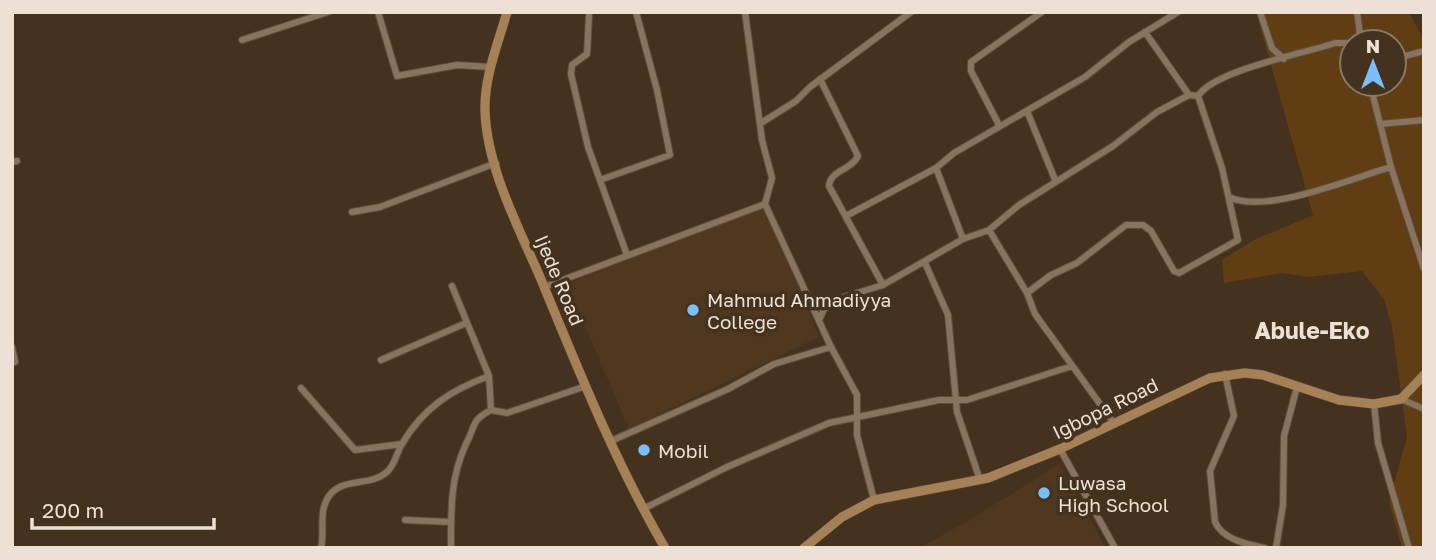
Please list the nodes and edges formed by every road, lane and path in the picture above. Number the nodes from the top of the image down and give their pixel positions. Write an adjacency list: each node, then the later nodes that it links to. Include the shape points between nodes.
1 (300, 12): 12 (street)
2 (328, 12): 12 (street)
3 (378, 12): 17 (street, via 397,76 457,65)
4 (507, 12): 17 (street, Ijede Road)
5 (636, 12): 30 (street, via 670,155)
6 (745, 12): 24 (street)
7 (911, 12): 18 (street)
8 (1042, 12): 26 (street, via 971,62 971,71)
9 (1178, 12): 13 (street)
10 (1260, 12): 16 (street, via 1272,47)
11 (589, 16): 30 (street, via 587,54 570,69)
12 (303, 20): 14 (street)
13 (1145, 32): 19 (street); 22 (street, via 1085,77)
14 (243, 40)
15 (1338, 43): 16 (street)
16 (1284, 60): 20 (street, via 1226,75 1204,87)
17 (490, 67): 27 (street, Ijede Road, via 485,110)
18 (820, 79): 24 (street); 35 (street, via 858,156 829,182)
19 (1189, 95): 20 (street); 31 (street)
20 (1198, 96): 32 (street)
21 (1374, 98): 25 (street)
22 (1027, 111): 26 (street); 31 (street)
23 (1424, 120): 25 (street)
24 (761, 123): 33 (street, via 772,178)
25 (1380, 124): 28 (street)
26 (999, 125): 29 (street)
27 (496, 163): 34 (street, via 380,207); 43 (street, Ijede Road)
28 (1391, 167): 32 (street, via 1259,203); 40 (street)
29 (936, 168): 35 (street); 37 (street)
30 (600, 180): 38 (street)
31 (1056, 182): 36 (street)
32 (1229, 197): 44 (street, via 1238,240 1183,272 1174,271 1151,231 1143,225 1126,225 1077,263)
33 (765, 204): 38 (street); 45 (street)
34 (352, 212)
35 (846, 216): 41 (street)
36 (989, 230): 37 (street); 44 (street)
37 (963, 239): 39 (street)
38 (627, 256): 43 (street)
39 (925, 263): 41 (street); 61 (street, via 948,315)
40 (1424, 269)
41 (883, 285): 46 (street, via 844,297)
42 (452, 286): 48 (street)
43 (544, 287): 57 (street, Ijede Road)
44 (1027, 293): 53 (street, via 1035,314)
45 (816, 309): 46 (street); 47 (street)
46 (824, 309): 47 (street)
47 (820, 318): 50 (street)
48 (466, 323): 51 (street); 56 (street)
49 (12, 347): 52 (street)
50 (831, 347): 65 (street, via 857,395); 67 (street, via 774,364)
51 (381, 360)
52 (15, 362)
53 (1072, 366): 61 (street); 66 (street)
54 (1225, 374): 58 (street, Igbopa Road, via 1262,375); 66 (street, Igbopa Road); 80 (street, via 1234,416 1210,471 1215,522 1234,539)
55 (1424, 375): 60 (street)
56 (489, 376): 64 (street); 68 (street, via 440,399)
57 (586, 386): 64 (street, via 507,413); 67 (street, Ijede Road)
58 (1297, 387): 62 (street, Igbopa Road, via 1339,400); 81 (street, via 1284,436 1283,505)
59 (301, 388): 68 (street, via 355,450)
60 (1401, 399): 62 (street, Igbopa Road); 63 (street)
61 (956, 400): 65 (street); 70 (street)
62 (1374, 404): 82 (street, via 1378,443)
63 (1424, 409)
64 (491, 410): 74 (street, via 477,417 457,460)
65 (855, 419): 71 (street); 72 (street, via 829,423)
66 (1114, 422): 69 (street, Igbopa Road)
67 (611, 441): 72 (street, Ijede Road)
68 (402, 444): 75 (street, via 386,473 370,481 341,485 328,497 320,529)
69 (1060, 449): 70 (street, Igbopa Road); 79 (street)
70 (980, 480): 71 (street, Igbopa Road)
71 (874, 500): 78 (street, Igbopa Road, via 842,516)
72 (643, 509): 77 (street, Ijede Road)
73 (405, 520): 74 (street)
74 (451, 522): 76 (street)
75 (321, 548)
76 (451, 548)
77 (665, 548)
78 (804, 548)
79 (1115, 548)
80 (1265, 548)
81 (1276, 548)
82 (1409, 548)

